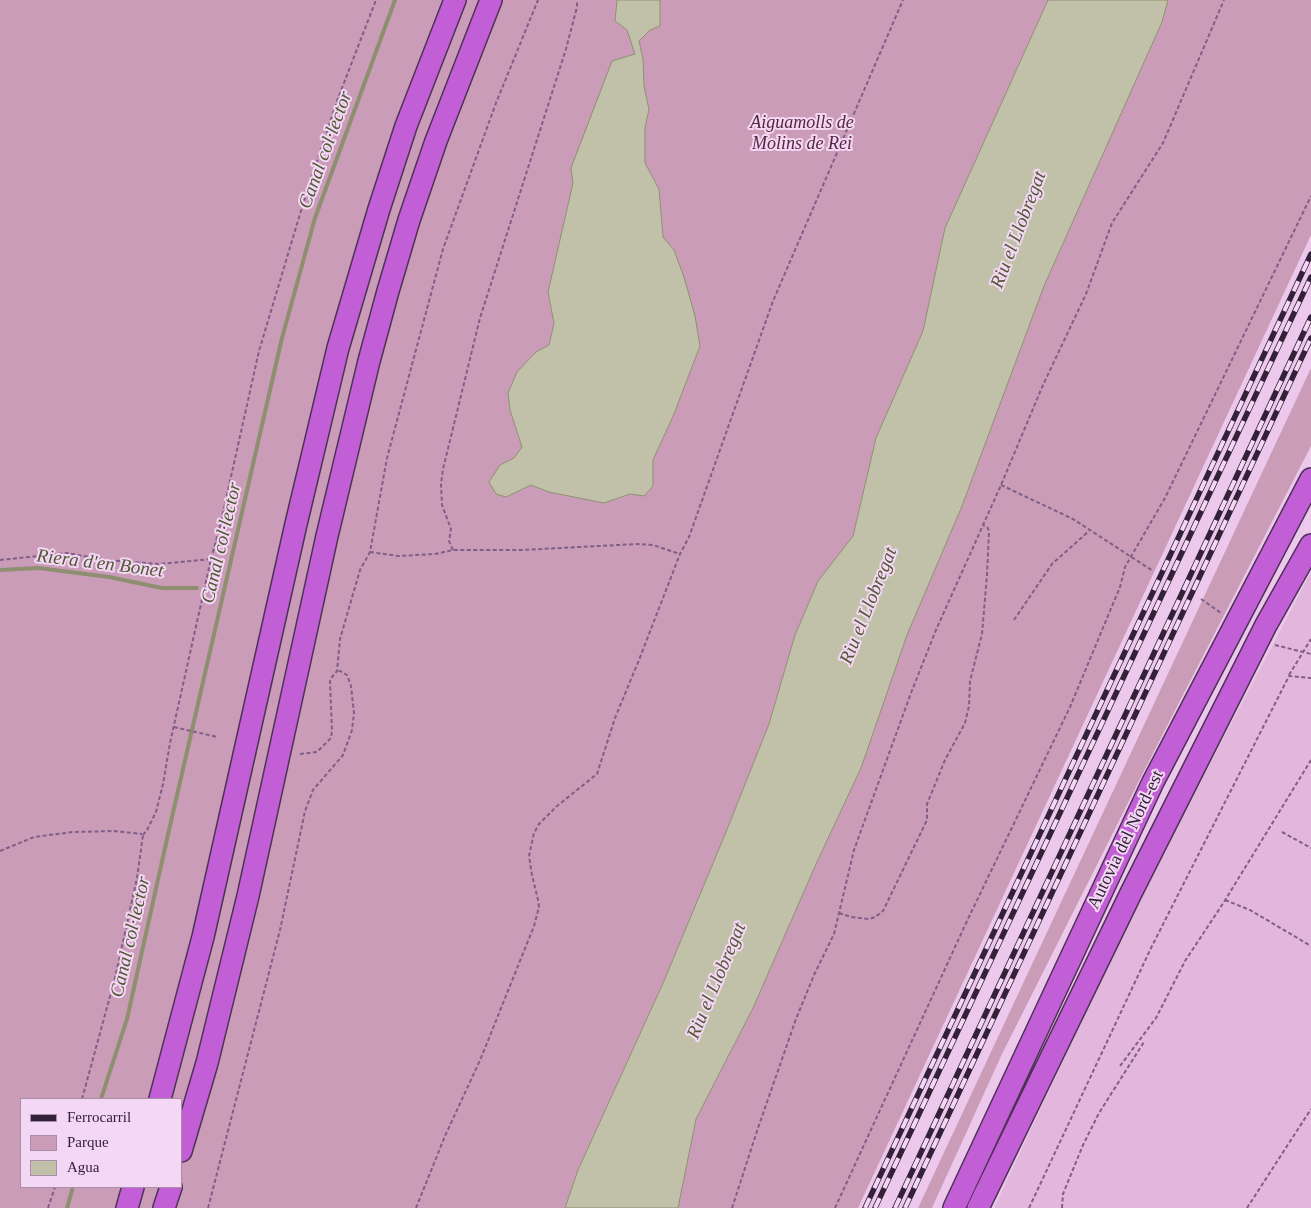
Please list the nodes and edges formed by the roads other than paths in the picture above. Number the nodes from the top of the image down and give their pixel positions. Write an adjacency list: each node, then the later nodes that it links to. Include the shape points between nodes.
1 (455, 0): 5 (highway, via 403,135 338,348 203,937)
2 (491, 0): 6 (highway, via 433,149 385,300 327,536 248,896 207,1063)
3 (1311, 479): 11 (highway, Autovia del Nord-est, via 1153,782)
4 (1311, 545): 12 (highway, Autovia del Nord-est, via 1266,625 1130,893)
5 (160, 1098)
6 (182, 1148)
7 (133, 1188): 9 (highway)
8 (171, 1188): 10 (highway)
9 (127, 1208)
10 (164, 1208)
11 (954, 1208)
12 (978, 1208)

